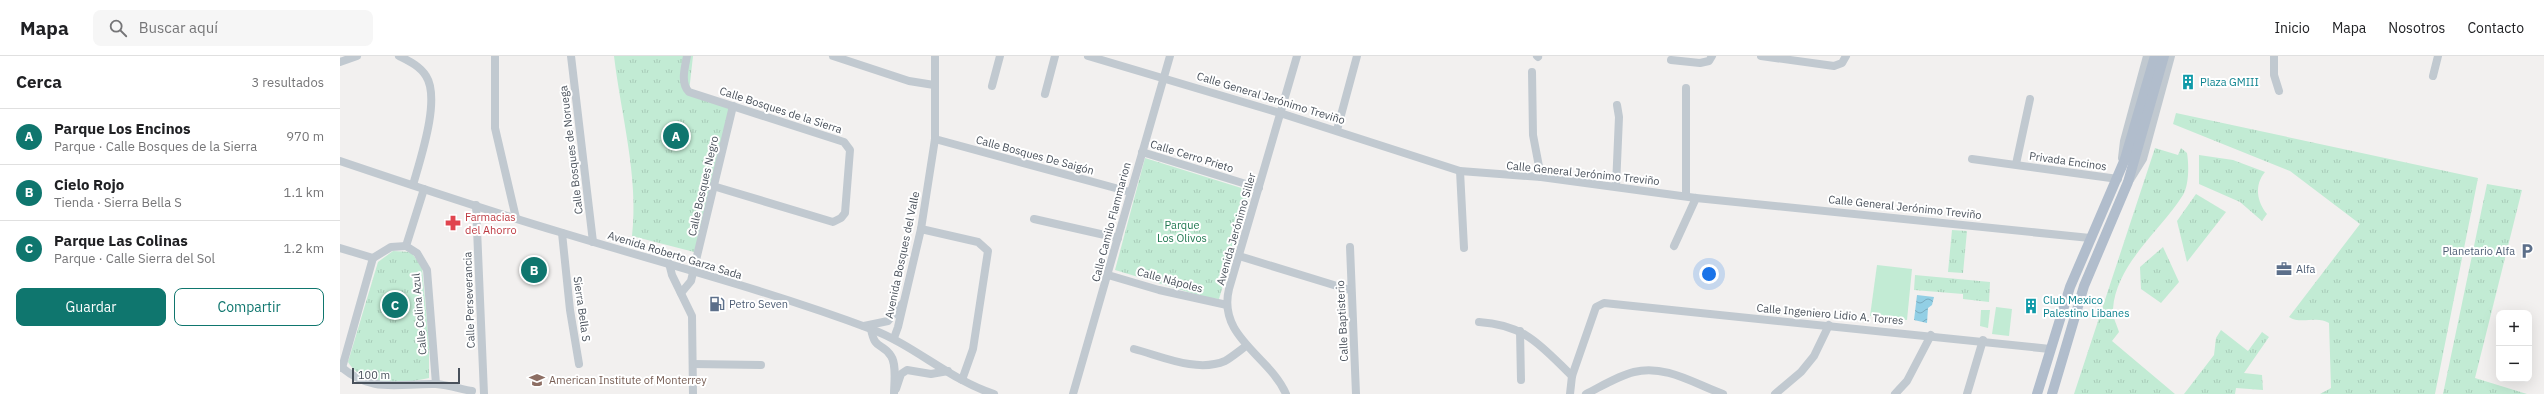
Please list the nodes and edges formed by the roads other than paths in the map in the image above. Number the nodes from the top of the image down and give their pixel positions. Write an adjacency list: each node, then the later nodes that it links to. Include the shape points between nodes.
1 (357, 56): 24 (street)
2 (399, 56): 47 (street, via 422,71 430,84 432,94)
3 (495, 56): 56 (street, via 495,128)
4 (571, 56): 62 (street, Calle Bosques de Noruega)
5 (687, 56): 34 (street, Calle Bosques de la Sierra, via 684,77 689,92)
6 (833, 56): 28 (street, via 909,81)
7 (935, 56): 28 (street, Avenida Bosques del Valle)
8 (1000, 56): 29 (street)
9 (1055, 56): 32 (street)
10 (1088, 56): 26 (street, Calle General Jerónimo Treviño)
11 (1170, 56): 26 (street, Calle Camilo Flammarion)
12 (1297, 56): 36 (street, Avenida Jerónimo Siller)
13 (1357, 56): 37 (street)
14 (1712, 56): 23 (street, via 1706,62)
15 (1761, 56): 16 (street, via 1834,66 1842,63)
16 (1846, 56)
17 (2147, 56): 44 (street, via 2124,141)
18 (2155, 56): 44 (main road)
19 (2164, 56): 46 (main road)
20 (2171, 56): 46 (street, via 2143,159)
21 (2274, 56): 31 (street, via 2274,75)
22 (2438, 56): 27 (street)
23 (1671, 60)
24 (340, 62)
25 (1532, 72): 45 (street, via 1533,135)
26 (1163, 76): 36 (street, Calle General Jerónimo Treviño); 39 (street, Calle Camilo Flammarion)
27 (2433, 76)
28 (934, 86): 38 (street, Avenida Bosques del Valle)
29 (992, 86)
30 (1686, 88): 53 (street)
31 (2279, 91)
32 (1045, 94)
33 (2030, 99): 42 (street, Privada Encinos)
34 (733, 106): 48 (street, Calle Bosques Negro); 48 (street, Calle Bosques de la Sierra, via 847,144 851,154 845,213 838,221 829,222)
35 (1616, 106): 49 (street, via 1619,117)
36 (1280, 112): 37 (street, Calle General Jerónimo Treviño); 50 (street, Avenida Jerónimo Siller)
37 (1337, 130): 43 (street, Calle General Jerónimo Treviño)
38 (935, 139): 52 (street, Calle Bosques De Saigón); 58 (street, Avenida Bosques del Valle)
39 (1142, 152): 50 (street, Calle Cerro Prieto); 52 (street, Calle Camilo Flammarion)
40 (1972, 159): 42 (street, Privada Encinos)
41 (340, 161): 47 (street, Avenida Roberto Garza Sada)
42 (2016, 164): 44 (street, Privada Encinos)
43 (1460, 171): 45 (street, Calle General Jerónimo Treviño); 67 (street)
44 (2120, 174): 61 (main road)
45 (1541, 177): 49 (street, Calle General Jerónimo Treviño)
46 (2128, 182): 112 (main road, via 2081,292)
47 (413, 185): 51 (street, Avenida Roberto Garza Sada)
48 (713, 186): 71 (street, Calle Bosques Negro)
49 (1616, 186): 53 (street, Calle General Jerónimo Treviño)
50 (1260, 188): 68 (street, Avenida Jerónimo Siller)
51 (424, 189): 55 (street, Avenida Roberto Garza Sada); 63 (street)
52 (1130, 192): 60 (street, Calle Camilo Flammarion)
53 (1686, 196): 54 (street, Calle General Jerónimo Treviño)
54 (1696, 198): 61 (street, Calle General Jerónimo Treviño); 64 (street)
55 (476, 205): 56 (street, Avenida Roberto Garza Sada); 98 (street, Calle Perseverancia)
56 (516, 218): 59 (street, Avenida Roberto Garza Sada)
57 (1034, 218): 60 (street)
58 (921, 229): 75 (street, Avenida Bosques del Valle); 94 (street, via 978,242 988,251 973,349)
59 (562, 233): 62 (street, Avenida Roberto Garza Sada); 88 (street, Sierra Bella S)
60 (1118, 238): 72 (street, Calle Camilo Flammarion)
61 (2090, 238): 87 (main road, via 2064,304)
62 (593, 242): 70 (street, Avenida Roberto Garza Sada)
63 (406, 246): 69 (street, via 391,247); 96 (street, Calle Colina Azul, via 417,253 427,270)
64 (1674, 246)
65 (1350, 247): 73 (street, Calle Baptisterio)
66 (340, 248): 69 (street)
67 (1464, 248)
68 (1239, 256): 73 (street); 76 (street, Avenida Jerónimo Siller)
69 (373, 258): 91 (street)
70 (669, 263): 71 (street, Avenida Roberto Garza Sada); 74 (street)
71 (694, 271): 74 (street, Calle Bosques Negro, via 691,281); 79 (street, Avenida Roberto Garza Sada)
72 (1108, 275): 76 (street, Calle Nápoles, via 1167,292); 102 (street, Calle Camilo Flammarion)
73 (1350, 290): 104 (street, Calle Baptisterio)
74 (681, 293): 89 (street, via 692,316)
75 (904, 300): 79 (street, via 888,321); 83 (street, Avenida Bosques del Valle)
76 (1227, 305): 85 (street, via 1234,326)
77 (1480, 322): 81 (street, via 1494,323)
78 (1829, 325): 82 (street, Calle Ingeniero Lidio A. Torres); 93 (street, Calle Ingeniero Lidio A. Torres, via 1608,303 1596,307); 108 (street, via 1807,364)
79 (861, 326): 80 (street, Avenida Roberto Garza Sada)
80 (871, 329): 83 (street, Avenida Roberto Garza Sada); 100 (street, via 874,343 892,359)
81 (1520, 331): 93 (street, via 1534,339); 95 (street)
82 (1931, 335): 84 (street, Calle Ingeniero Lidio A. Torres); 109 (street, via 1912,372)
83 (894, 338): 92 (street, Avenida Roberto Garza Sada)
84 (1983, 340): 87 (street, Calle Ingeniero Lidio A. Torres); 110 (street)
85 (1246, 346): 86 (street, via 1227,360 1207,365 1175,360); 103 (street, via 1279,380)
86 (1134, 348)
87 (2050, 349): 111 (main road)
88 (579, 364)
89 (693, 364): 90 (street); 99 (street)
90 (761, 365)
91 (341, 367): 96 (street, via 359,381 368,384)
92 (948, 372): 94 (street, Avenida Roberto Garza Sada); 100 (street, via 931,374 907,370 901,374)
93 (1572, 376): 105 (street)
94 (962, 380): 101 (street, Avenida Roberto Garza Sada)
95 (1521, 380)
96 (436, 384): 97 (street)
97 (472, 391)
98 (484, 394)
99 (693, 394)
100 (894, 394)
101 (994, 394)
102 (1073, 394)
103 (1286, 394)
104 (1356, 394)
105 (1570, 394)
106 (1586, 394): 107 (street, via 1622,377 1646,370 1672,374)
107 (1723, 394)
108 (1775, 394)
109 (1895, 394)
110 (1967, 394)
111 (2037, 394)
112 (2052, 394)

